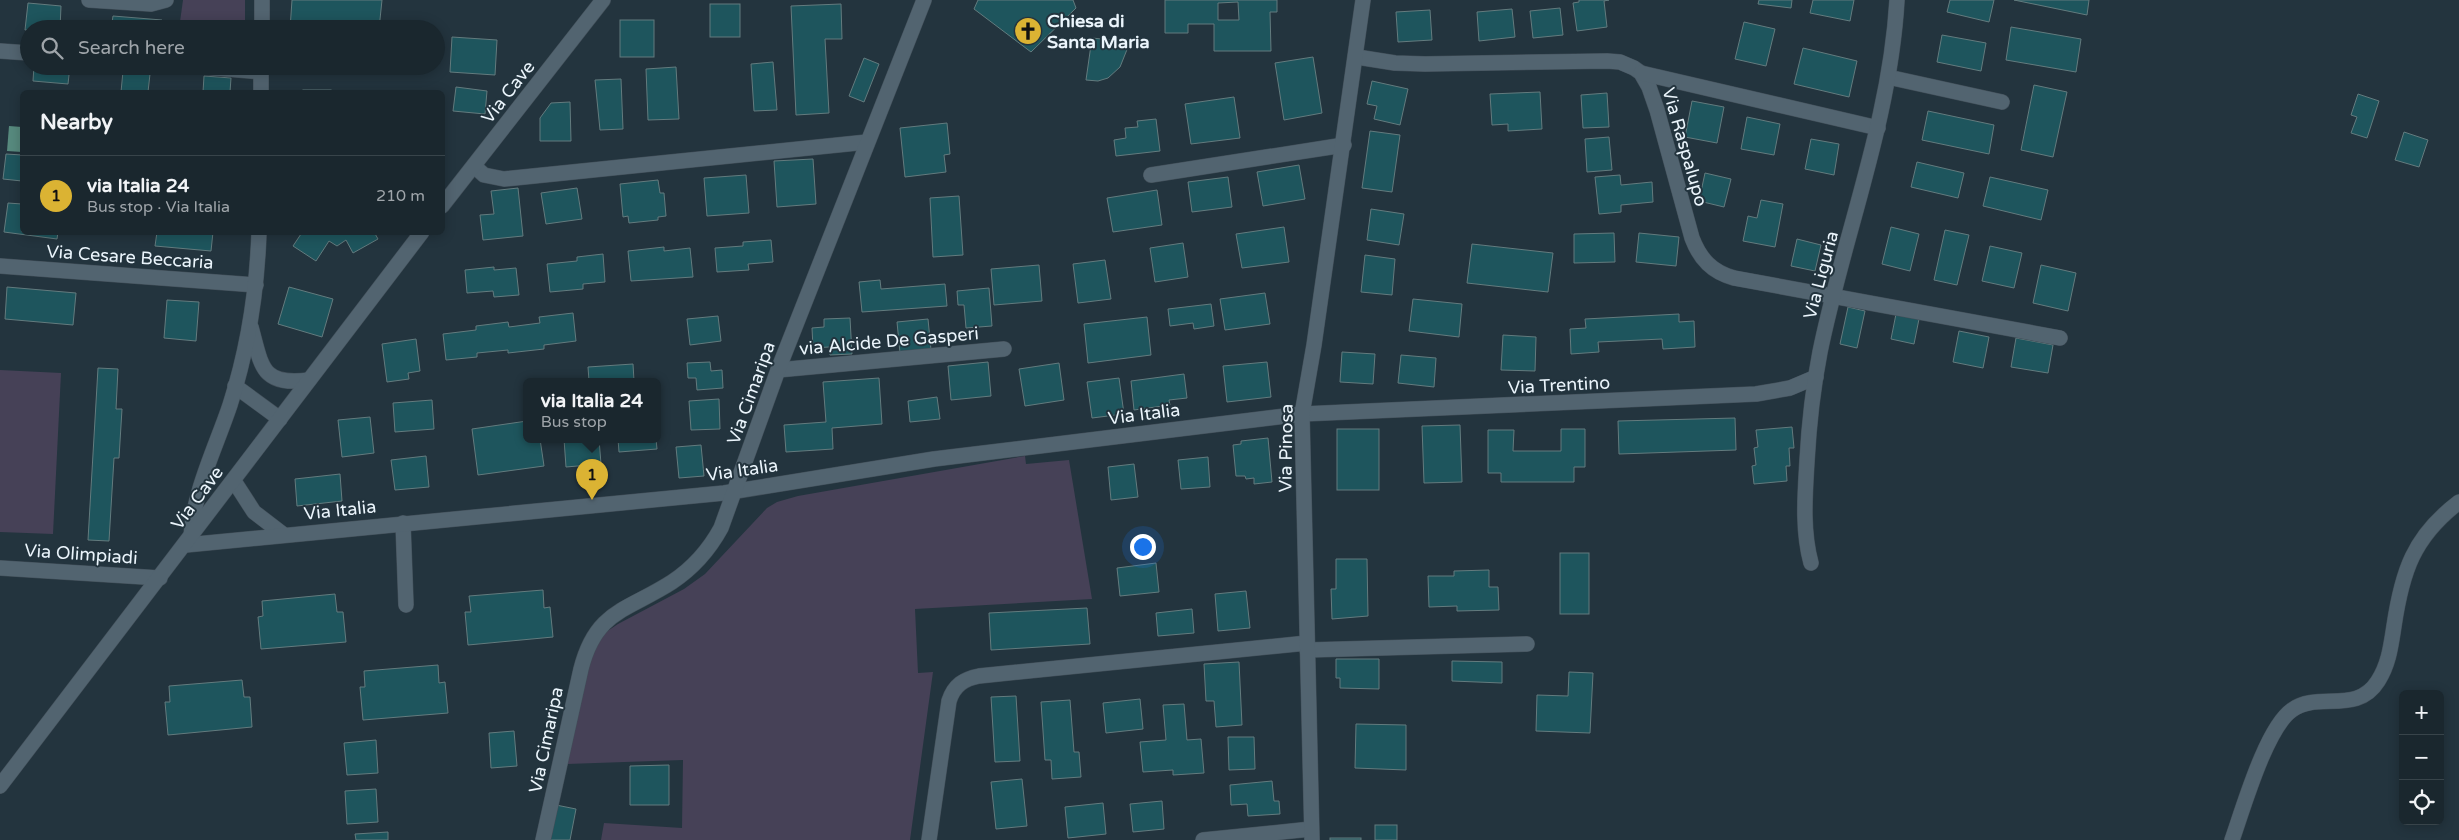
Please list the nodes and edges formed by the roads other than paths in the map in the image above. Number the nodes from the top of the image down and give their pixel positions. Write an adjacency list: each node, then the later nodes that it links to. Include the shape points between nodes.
1 (89, 0): 2 (street, via 151,4)
2 (166, 0)
3 (262, 0): 8 (street)
4 (602, 0): 20 (street, Via Cave)
5 (924, 0): 18 (street, Via Cimaripa)
6 (1363, 0): 11 (street, Via Pinosa)
7 (1897, 0): 14 (street, Via Liguria)
8 (262, 20)
9 (0, 51): 10 (street)
10 (20, 52)
11 (1357, 57): 12 (street, Via Raspalupo, via 1425,64 1613,62 1626,64); 19 (street, Via Pinosa)
12 (1641, 73): 17 (street); 27 (street, Via Raspalupo, via 1657,110 1692,238 1704,262 1734,278)
13 (261, 75): 15 (street)
14 (1888, 77): 16 (street); 17 (street, Via Liguria)
15 (261, 90)
16 (2002, 102)
17 (1878, 128): 27 (street, Via Liguria)
18 (867, 142): 20 (street, via 504,179 488,177); 31 (street, Via Cimaripa)
19 (1344, 145): 21 (street); 35 (street, Via Pinosa)
20 (474, 166): 22 (street, Via Cave)
21 (1151, 175)
22 (445, 202)
23 (259, 235): 26 (street)
24 (420, 235): 33 (street, Via Cave)
25 (0, 266): 26 (street, Via Cesare Beccaria)
26 (256, 285): 28 (street)
27 (1834, 296): 29 (street, Via Raspalupo); 32 (street, Via Liguria)
28 (250, 324): 33 (street, via 260,360 272,376 287,382); 34 (street)
29 (2060, 338)
30 (1004, 349): 31 (street, via Alcide De Gasperi)
31 (778, 370): 38 (street, Via Cimaripa)
32 (1816, 377): 35 (street, Via Trentino, via 1790,388 1756,394); 43 (street, Via Liguria, via 1805,504)
33 (309, 380): 36 (street, Via Cave)
34 (235, 386): 36 (street); 42 (street, via 198,499)
35 (1302, 414): 38 (street, Via Italia, via 934,459); 48 (street, Via Pinosa)
36 (280, 419): 37 (street, Via Cave)
37 (234, 481): 41 (street, via 254,512); 42 (street, Via Cave)
38 (735, 492): 40 (street, Via Italia); 51 (street, Via Cimaripa, via 721,528 697,562 670,583 616,612 594,636 581,669)
39 (2459, 502): 54 (street, via 2434,525 2408,564 2388,656 2378,682 2358,698 2300,706 2284,717 2257,771)
40 (403, 523): 41 (street, Via Italia); 46 (street)
41 (284, 535): 42 (street, Via Italia)
42 (188, 542): 45 (street, Via Cave)
43 (1811, 563)
44 (0, 568): 45 (street, Via Olimpiadi)
45 (160, 578): 49 (street, Via Cave)
46 (406, 605)
47 (1527, 644): 48 (street)
48 (1307, 646): 50 (street, Via Pinosa); 52 (street, via 1111,661 966,679 956,686 948,701)
49 (0, 786)
50 (1311, 834): 53 (street)
51 (544, 840)
52 (929, 840)
53 (1203, 840)
54 (2232, 840)

